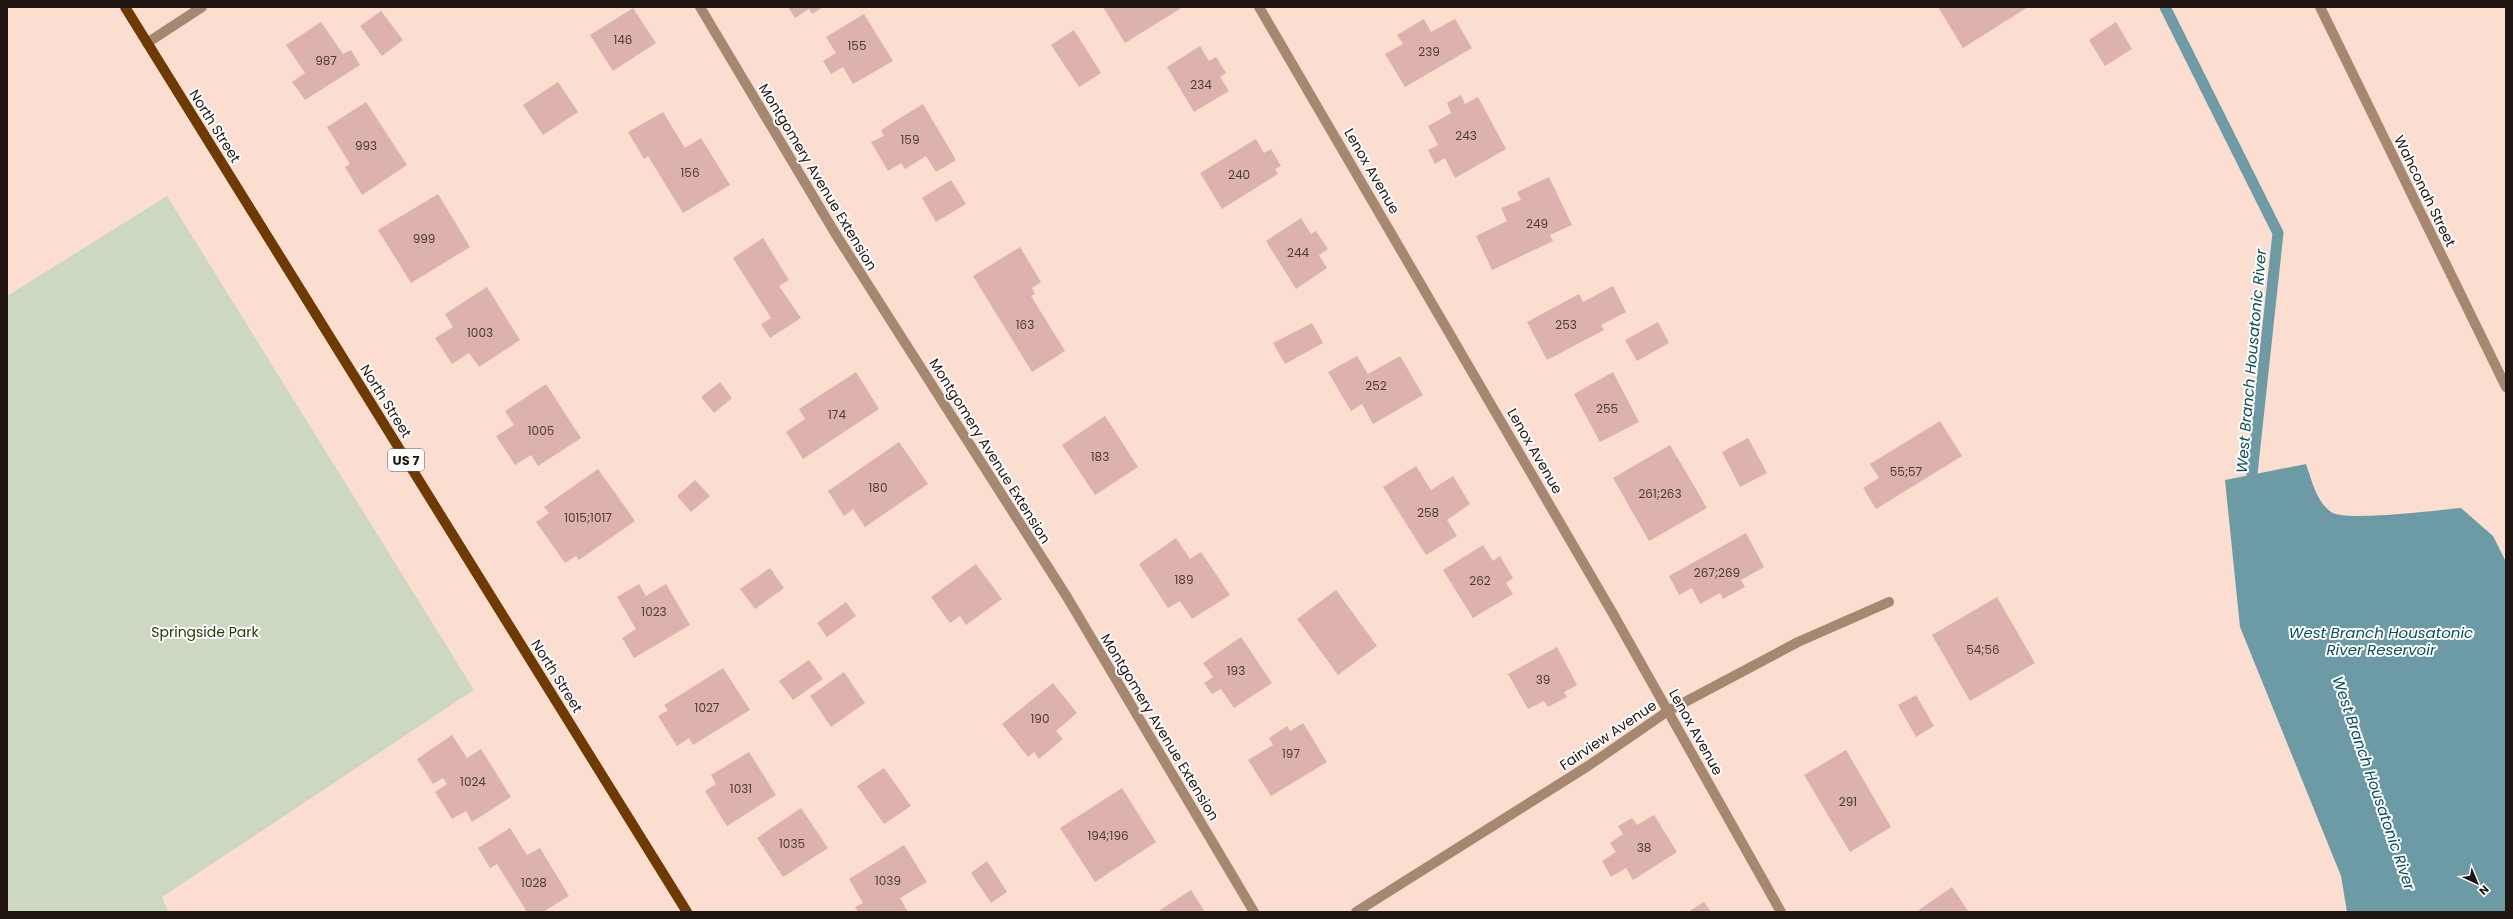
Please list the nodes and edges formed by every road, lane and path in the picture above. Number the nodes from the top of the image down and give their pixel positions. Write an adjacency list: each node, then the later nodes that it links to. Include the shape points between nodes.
1 (124, 7): 6 (main road, North Street / US 7)
2 (202, 7): 6 (street)
3 (700, 7): 11 (street, Montgomery Avenue Extension, via 835,233 1067,597)
4 (1259, 7): 9 (street, Lenox Avenue)
5 (2320, 7): 7 (street, Wahconah Street)
6 (146, 42): 10 (main road, North Street / US 7)
7 (2506, 387)
8 (1889, 602): 9 (street, Fairview Avenue, via 1798,642)
9 (1668, 711): 12 (street, Fairview Avenue, via 1588,766); 13 (street, Lenox Avenue)
10 (687, 912)
11 (1254, 912)
12 (1356, 912)
13 (1781, 912)

